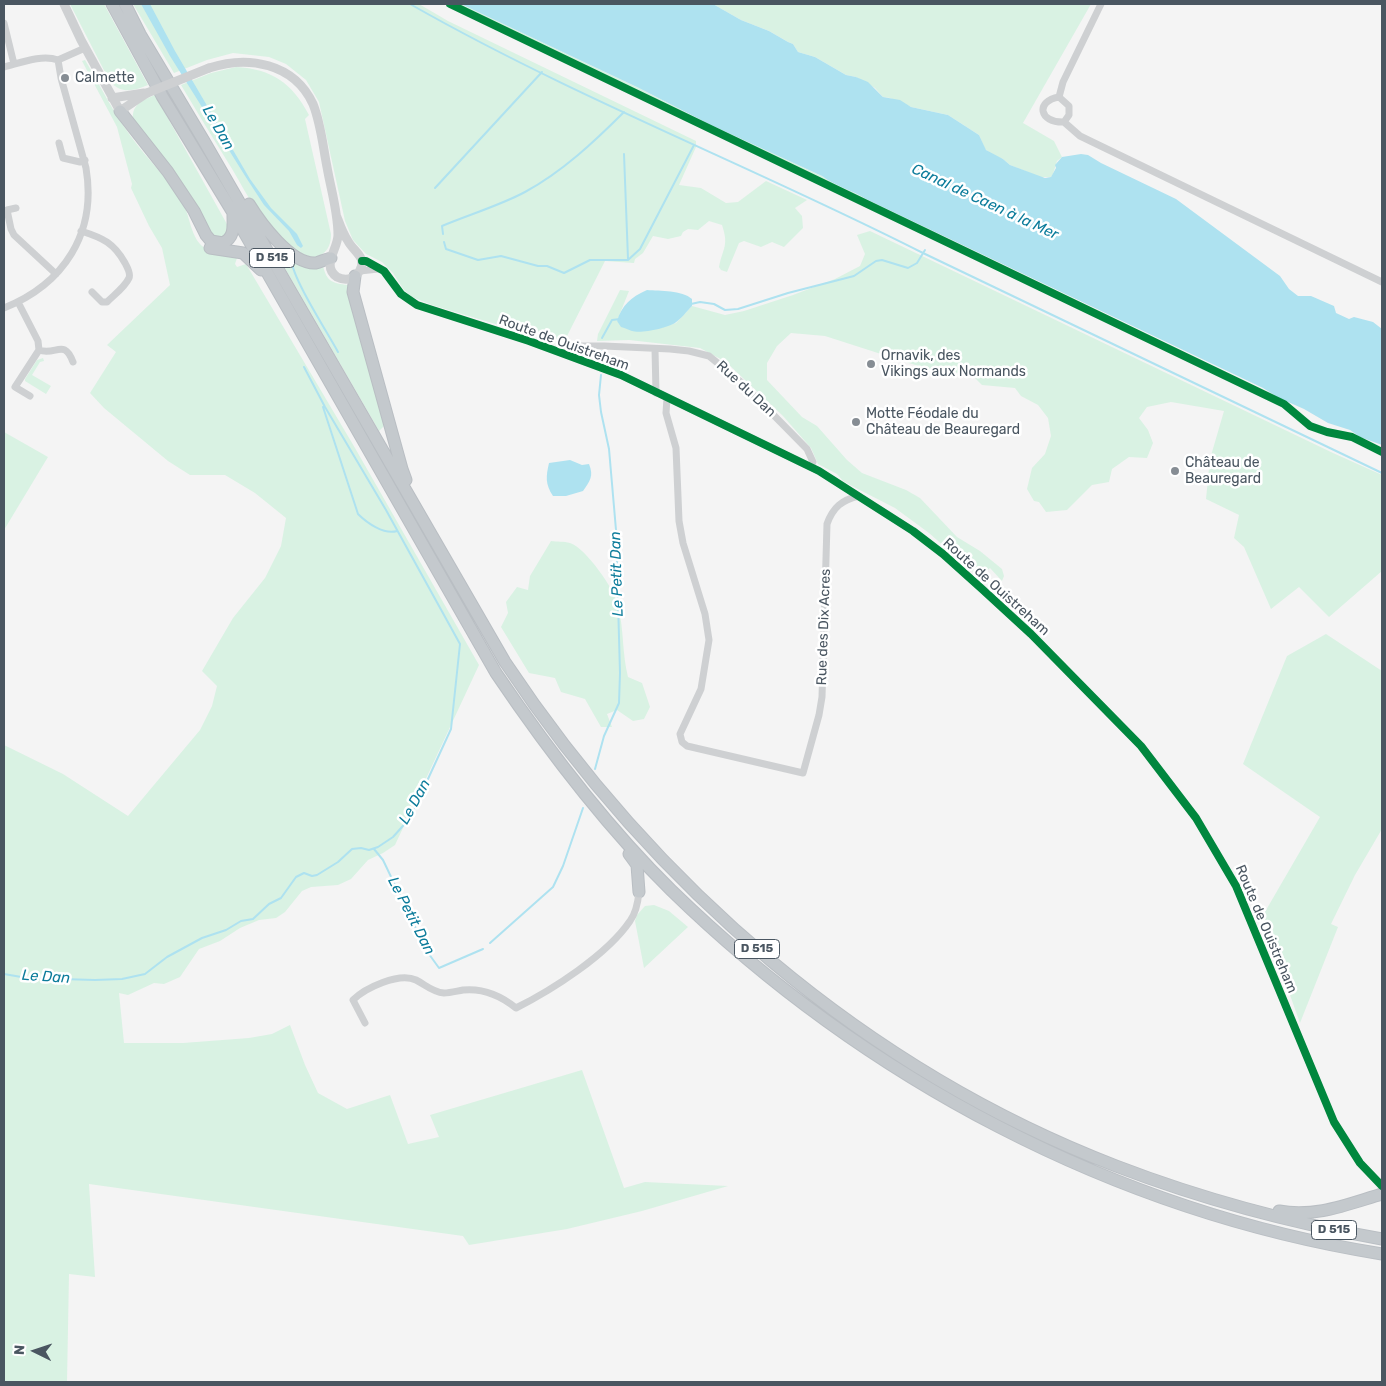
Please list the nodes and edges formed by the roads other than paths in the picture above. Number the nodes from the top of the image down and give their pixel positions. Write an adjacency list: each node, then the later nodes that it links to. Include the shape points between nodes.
1 (64, 4): 6 (street)
2 (112, 4): 20 (highway, D 515, via 162,96)
3 (125, 4): 15 (highway, D 515)
4 (1101, 4): 11 (street, via 1063,82)
5 (5, 26): 8 (street)
6 (85, 48): 7 (street); 12 (street)
7 (58, 60): 8 (street, via 49,57); 17 (street, via 60,78)
8 (14, 64): 9 (street)
9 (4, 67)
10 (147, 93): 12 (street); 13 (street); 21 (street, bridge, via 209,68 234,62 258,62 281,70 301,86 313,105)
11 (1059, 97): 14 (street, via 1069,106 1069,115); 14 (street, via 1044,105 1044,114 1046,119)
12 (112, 98): 13 (street)
13 (120, 111): 18 (highway)
14 (1064, 122): 30 (street, via 1080,136)
15 (204, 141): 24 (highway, via 263,226 279,243 305,261 315,263); 43 (highway, D 515)
16 (59, 142): 17 (street, via 63,158)
17 (85, 160): 22 (street, via 89,196)
18 (187, 200): 20 (highway, via 206,235 214,243 226,241 233,233); 29 (highway, via 203,242 211,248 243,253)
19 (16, 208): 28 (street, via 7,210 14,235)
20 (232, 211): 29 (highway, D 515)
21 (337, 217): 23 (street); 24 (street, via 338,237)
22 (81, 232): 28 (street, via 71,254); 31 (street, via 108,241 130,274 108,302 102,302)
23 (352, 248): 24 (street, via 342,248); 25 (street)
24 (333, 254): 27 (street, via 330,264 337,277 348,279)
25 (362, 261): 26 (street, Route de Ouistreham); 27 (street)
26 (378, 269): 27 (street); 36 (street, Route de Ouistreham, via 384,271 401,294 417,306)
27 (357, 273): 43 (highway, via 353,292 402,469)
28 (56, 274): 32 (street)
29 (269, 276): 44 (highway, D 515, via 496,673 553,755)
30 (1382, 282)
31 (92, 292)
32 (18, 302): 33 (street); 35 (street, via 38,341)
33 (4, 308)
34 (655, 349): 36 (street, Rue du Dan, via 575,345); 38 (street); 41 (street, Rue du Dan, via 689,351 717,361 807,449)
35 (39, 350): 37 (street, via 64,349); 39 (street, via 15,387)
36 (560, 352): 38 (street, Route de Ouistreham)
37 (73, 362)
38 (656, 393): 40 (street, Route de Ouistreham)
39 (30, 396)
40 (667, 398): 41 (street, Route de Ouistreham); 42 (street, Rue des Dix Acres, via 666,413 676,448 679,521 709,640 702,689 680,734 687,746 804,773 822,697 827,524 837,505)
41 (812, 467): 42 (street, Route de Ouistreham)
42 (859, 496): 48 (street, Route de Ouistreham, via 913,531 982,589 1031,634 1162,771 1196,818 1236,886 1334,1122 1360,1163)
43 (418, 512): 50 (highway, D 515, via 505,662 580,766 683,882 765,956 874,1038 925,1071 1030,1128 1114,1165)
44 (626, 842): 45 (highway, D 515); 46 (highway, via 638,868)
45 (669, 888): 46 (highway, via 650,882 644,884); 52 (highway, D 515, via 777,984 832,1025 912,1078 1013,1134 1064,1159 1182,1204 1277,1232)
46 (639, 892): 47 (street, via 631,920 616,939 591,961 516,1008 489,992 465,990 446,993 430,989 415,979 394,979 369,987 353,1000)
47 (365, 1024)
48 (1382, 1186)
49 (1382, 1194): 50 (highway, via 1309,1214 1257,1206)
50 (1245, 1208): 51 (highway, D 515, via 1285,1220)
51 (1382, 1239)
52 (1382, 1254)

